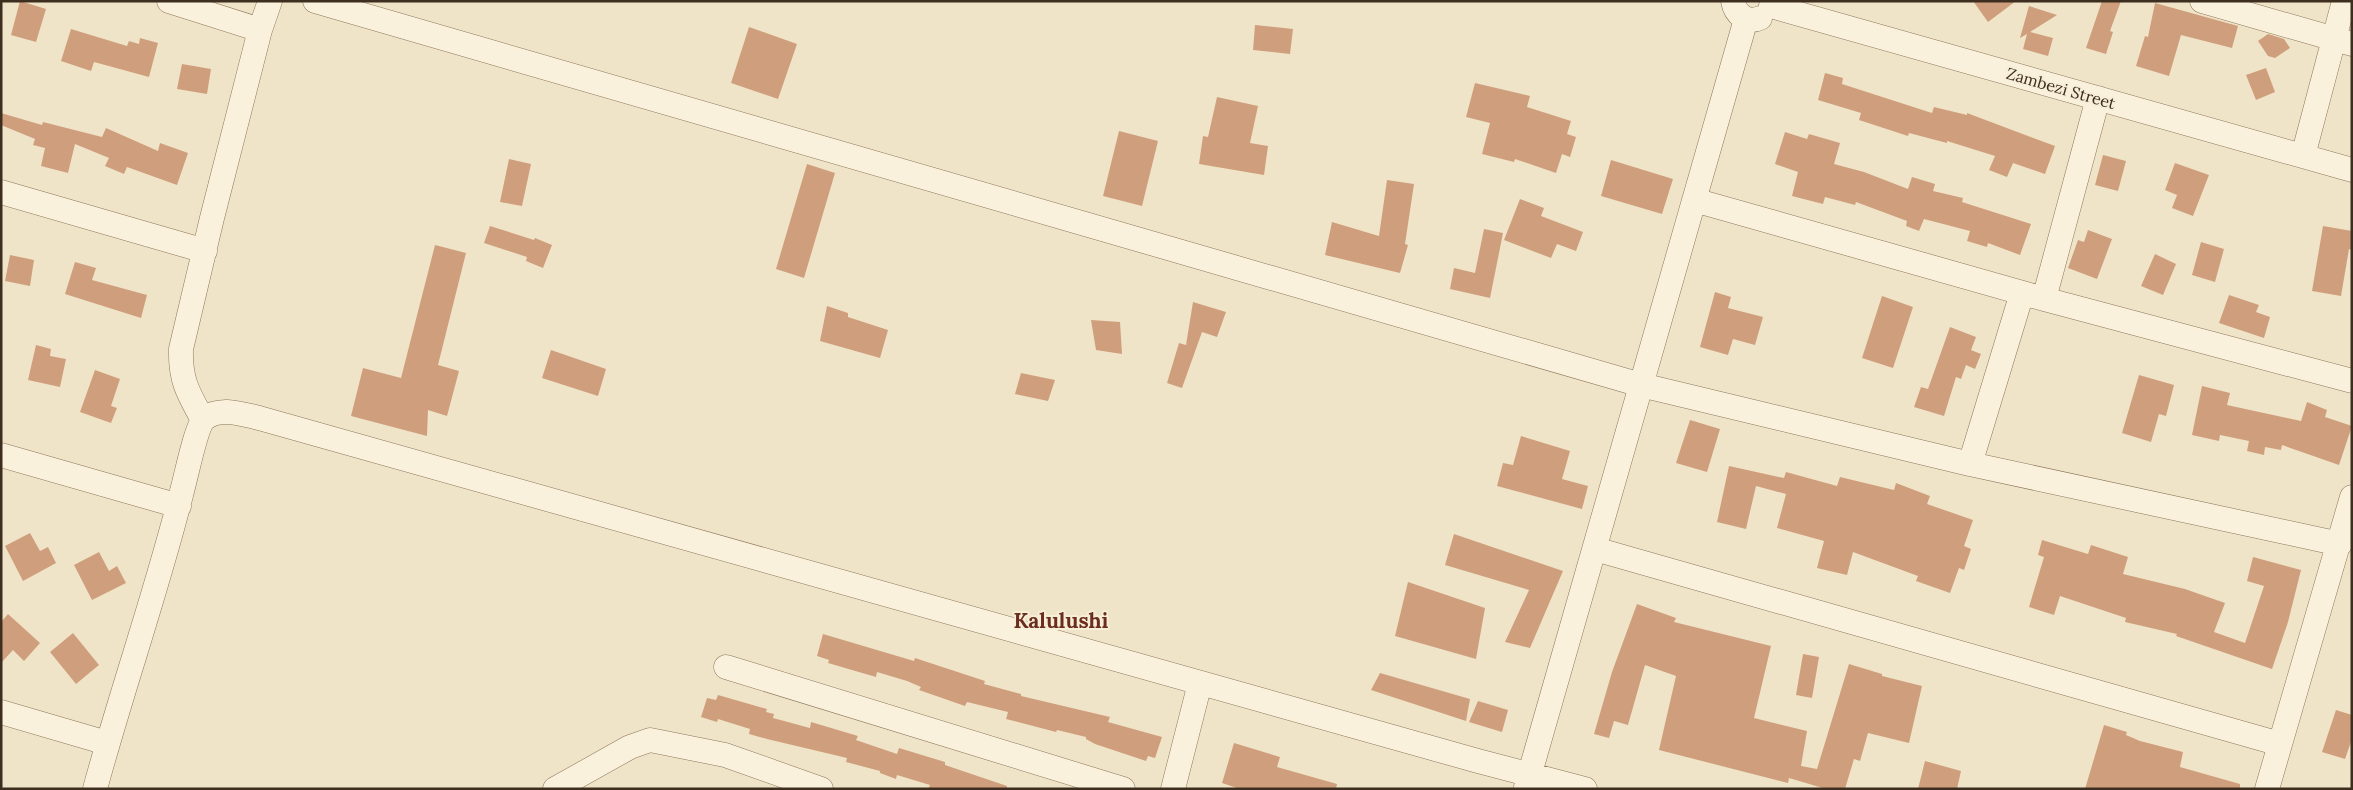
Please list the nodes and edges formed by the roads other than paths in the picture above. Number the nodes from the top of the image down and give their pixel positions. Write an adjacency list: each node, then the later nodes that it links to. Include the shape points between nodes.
1 (169, 1): 8 (street)
2 (270, 1): 8 (street)
3 (315, 1): 18 (street)
4 (2202, 1): 9 (street)
5 (2344, 1): 9 (street)
6 (1771, 4): 7 (street, via 1766,15 1757,20); 10 (street, Zambezi Street)
7 (1740, 10): 14 (street)
8 (260, 30): 15 (street)
9 (2342, 41): 11 (street)
10 (2098, 98): 11 (street, Zambezi Street); 16 (street)
11 (2303, 156): 12 (street, Zambezi Street)
12 (2352, 170)
13 (1, 192): 15 (street)
14 (1694, 200): 16 (street); 18 (street)
15 (205, 251): 19 (street, via 181,349 180,369 185,388)
16 (2033, 296): 17 (street); 21 (street)
17 (2352, 381)
18 (1641, 385): 21 (street); 25 (street)
19 (203, 420): 23 (street); 27 (street, via 217,412 259,418)
20 (1, 454): 23 (street)
21 (1970, 464): 24 (street)
22 (2352, 497): 24 (street)
23 (178, 506): 29 (street)
24 (2340, 544): 30 (street)
25 (1595, 549): 30 (street); 31 (street)
26 (726, 666): 36 (street)
27 (1200, 684): 31 (street, via 1478,761); 37 (street)
28 (1, 712): 29 (street)
29 (107, 743): 33 (street)
30 (2280, 744): 39 (street)
31 (1528, 781): 38 (street)
32 (798, 785): 34 (street, via 725,755 650,740 630,747); 35 (street)
33 (94, 789)
34 (555, 789)
35 (821, 789)
36 (1123, 789)
37 (1173, 789)
38 (1585, 789)
39 (2268, 789)

